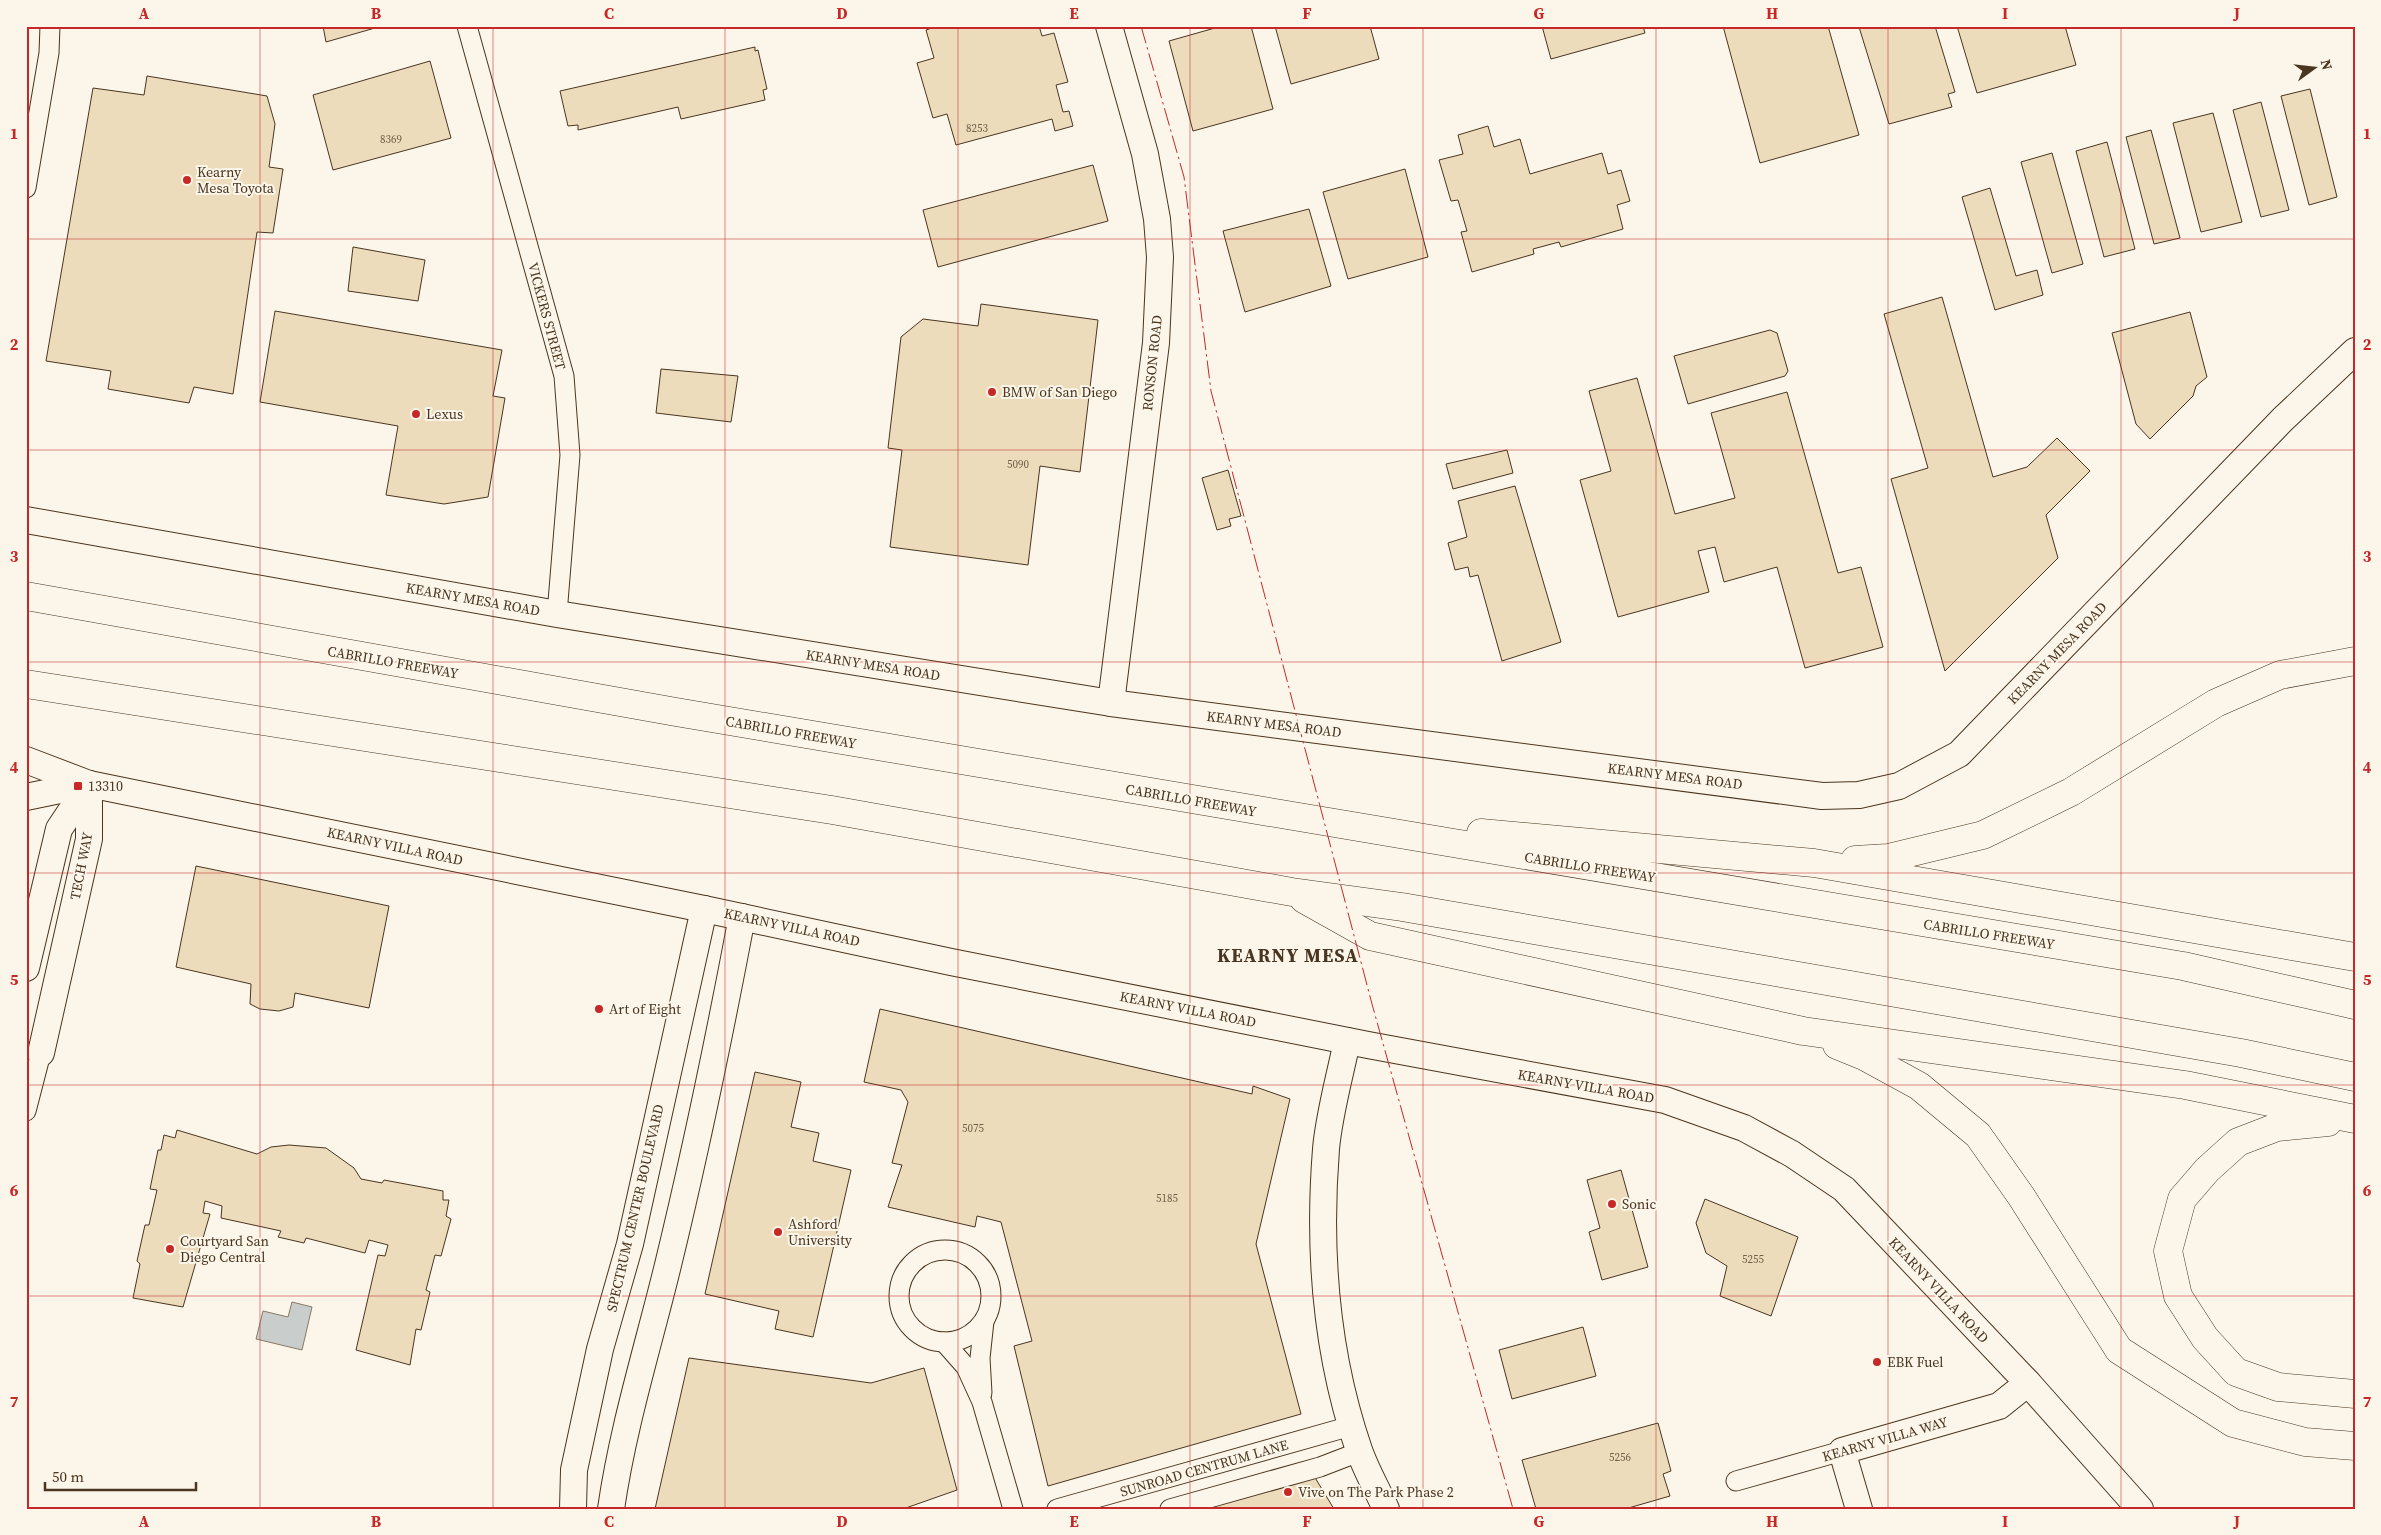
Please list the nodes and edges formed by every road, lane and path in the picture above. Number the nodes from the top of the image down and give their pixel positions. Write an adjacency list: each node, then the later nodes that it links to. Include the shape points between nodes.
1 (50, 26): 4 (street, via 49,53)
2 (467, 26): 8 (street, VICKERS STREET, via 564,376 570,455)
3 (1109, 26): 11 (street, RONSON ROAD, via 1144,154 1157,219 1160,257 1156,343)
4 (26, 188)
5 (2355, 351): 11 (street, KEARNY MESA ROAD, via 2283,418 1959,754 1899,786 1858,795 1822,796)
6 (26, 520): 8 (street, KEARNY MESA ROAD)
7 (26, 596): 15 (highway, CABRILLO FREEWAY)
8 (557, 614): 11 (street, KEARNY MESA ROAD)
9 (2355, 661): 16 (highway, via 2280,675 2216,703 2071,792 1983,835 1888,858)
10 (26, 684): 17 (highway, via 822,808)
11 (1110, 703)
12 (26, 760): 13 (street, KEARNY VILLA ROAD)
13 (89, 784): 14 (street, KEARNY VILLA ROAD); 18 (street, KEARNY VILLA ROAD); 21 (street, TECH WAY, via 59,829); 25 (street, TECH WAY, via 89,839)
14 (26, 797)
15 (1263, 813): 16 (highway); 22 (highway, CABRILLO FREEWAY, via 2183,966)
16 (1814, 863): 20 (highway)
17 (1292, 892): 23 (highway, via 1370,936); 26 (highway, via 1402,907 2231,1051)
18 (704, 909): 19 (street, KEARNY VILLA ROAD); 39 (street, SPECTRUM CENTER BOULEVARD, via 630,1244 600,1349 574,1470)
19 (742, 916): 24 (street, KEARNY VILLA ROAD, via 951,962); 40 (street, via 668,1266 616,1470)
20 (2355, 957)
21 (26, 968)
22 (2355, 1005)
23 (1803, 1031): 28 (highway, via 2185,1085); 35 (highway, via 1864,1056 1919,1086 1978,1135 2021,1196 2118,1350 2233,1423 2305,1442)
24 (1347, 1041): 31 (street, KEARNY VILLA ROAD, via 1665,1100 1744,1128 1792,1154 1844,1189); 34 (street, via 1326,1148 1323,1260 1334,1358)
25 (41, 1053): 27 (street, TECH WAY)
26 (2355, 1077)
27 (26, 1111)
28 (2355, 1119): 32 (highway, via 2277,1127 2238,1142 2182,1199 2168,1251 2178,1296 2205,1338 2236,1372 2278,1387)
29 (984, 1321): 30 (street, via 973,1333 959,1340); 30 (street, via 990,1307 991,1291 977,1263 964,1254 949,1250 934,1251 919,1258 908,1268 901,1282 899,1298 902,1313 911,1327 923,1336); 33 (street, via 980,1358)
30 (944, 1342): 33 (street, via 966,1367)
31 (2028, 1383): 36 (street, KEARNY VILLA WAY, via 1999,1406); 46 (street, KEARNY VILLA ROAD)
32 (2355, 1394)
33 (982, 1402): 41 (street)
34 (1352, 1426): 37 (street); 42 (street, SUNROAD CENTRUM LANE)
35 (2355, 1446)
36 (1842, 1451): 38 (street, KEARNY VILLA WAY); 45 (street)
37 (1359, 1452): 43 (street, via 1320,1467); 44 (street)
38 (1736, 1481)
39 (573, 1509)
40 (611, 1509)
41 (1013, 1509)
42 (1057, 1509)
43 (1170, 1509)
44 (1386, 1509)
45 (1859, 1509)
46 (2140, 1509)

